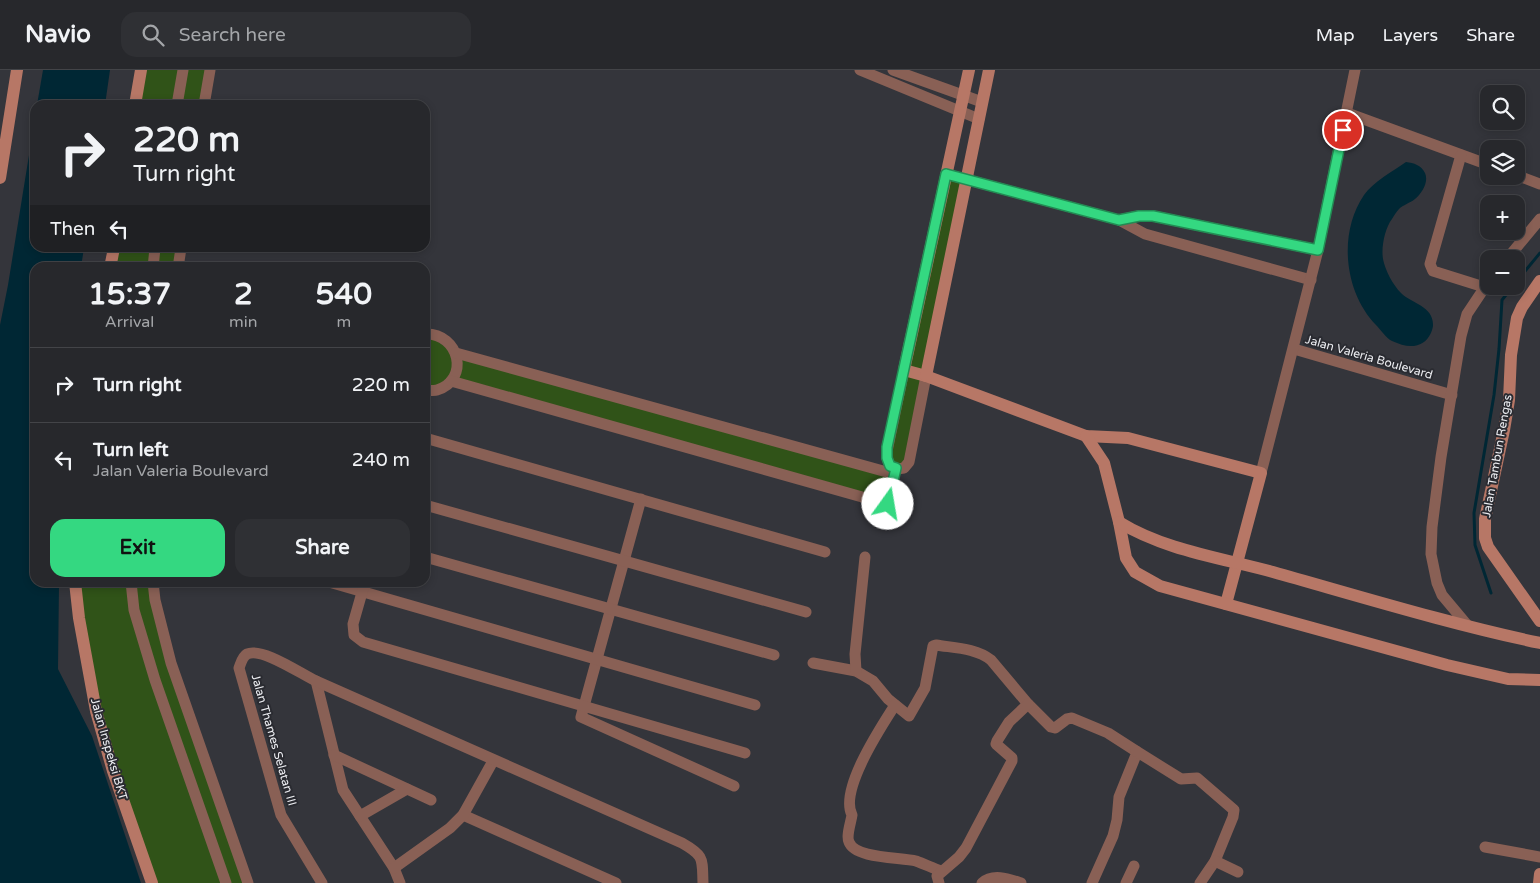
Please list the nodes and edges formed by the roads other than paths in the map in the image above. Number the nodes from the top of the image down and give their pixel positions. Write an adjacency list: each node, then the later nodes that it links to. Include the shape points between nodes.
1 (17, 70): 22 (street)
2 (141, 70): 12 (street)
3 (183, 70): 13 (street)
4 (210, 70): 14 (street)
5 (860, 70): 10 (street)
6 (893, 70): 11 (street)
7 (969, 70): 11 (street)
8 (989, 70): 15 (street)
9 (1355, 70): 17 (street, Jalan Valeria Boulevard)
10 (882, 74): 16 (street)
11 (963, 96): 15 (street); 16 (street)
12 (136, 100)
13 (179, 100)
14 (205, 100)
15 (982, 102): 18 (street)
16 (960, 112): 18 (street); 21 (street)
17 (1347, 112): 19 (street); 28 (street, Jalan Valeria Boulevard)
18 (979, 119): 24 (street)
19 (1461, 155): 20 (street); 32 (street, via 1430,264 1433,271)
20 (1480, 162)
21 (946, 174): 24 (street); 37 (street)
22 (0, 178)
23 (1525, 178): 25 (street)
24 (966, 179): 26 (street); 38 (street)
25 (1540, 184)
26 (1119, 220): 28 (street, via 1153,216); 30 (street, via 1145,234)
27 (1540, 220): 29 (street)
28 (1318, 250): 30 (street, Jalan Valeria Boulevard)
29 (1515, 250)
30 (1311, 280): 35 (street, Jalan Valeria Boulevard)
31 (1540, 281): 61 (street, Jalan Tambun Rengas, via 1516,318 1509,400 1485,519 1488,547)
32 (1480, 283)
33 (1480, 294): 41 (street, via 1468,314 1461,336)
34 (430, 334): 36 (street, via 448,340)
35 (1294, 349): 41 (street, Jalan Valeria Boulevard); 45 (street)
36 (456, 353): 39 (street, via 457,368); 44 (street)
37 (904, 370): 38 (street); 44 (street, via 887,450 890,466)
38 (926, 376): 42 (street); 44 (street, via 909,462)
39 (451, 381): 40 (street); 44 (street, via 888,504)
40 (430, 390)
41 (1452, 395): 62 (street, via 1432,527 1431,554 1442,594)
42 (1086, 436): 45 (street, via 1128,438); 48 (street, via 1104,463)
43 (430, 439): 46 (street)
44 (895, 471)
45 (1260, 473): 53 (street)
46 (641, 500): 49 (street); 52 (street)
47 (430, 506): 52 (street)
48 (1119, 522): 53 (street, via 1173,546); 58 (street, via 1126,558 1135,572 1160,586)
49 (825, 552)
50 (865, 557): 67 (street)
51 (430, 558): 59 (street)
52 (624, 561): 59 (street); 60 (street)
53 (1237, 562): 58 (street); 62 (street)
54 (75, 587): 91 (street, Jalan Inspeksi BKT, via 78,618 96,711)
55 (132, 587): 92 (street, via 134,610 155,680)
56 (154, 587): 93 (street, via 171,663)
57 (364, 587): 65 (street); 73 (street, via 353,624 354,635 363,642)
58 (1226, 604): 68 (street, via 1479,673 1508,679)
59 (611, 609): 64 (street); 65 (street)
60 (806, 612)
61 (1540, 621)
62 (1468, 626): 63 (street)
63 (1540, 643)
64 (774, 655)
65 (597, 659): 70 (street); 73 (street)
66 (813, 663): 67 (street)
67 (856, 671): 72 (street, via 872,681)
68 (1540, 680)
69 (316, 682): 76 (street); 77 (street); 94 (street, Jalan Thames Selatan III, via 264,654 246,655 239,668 280,814)
70 (755, 704)
71 (1028, 704): 72 (street, via 985,655 936,645 932,648 925,688 911,714 908,716); 74 (street, via 1053,728 1072,718 1108,733); 90 (street, via 1009,722 996,742 1012,761 966,848)
72 (895, 705): 90 (street, via 866,753 851,791 848,840 858,851 915,861)
73 (584, 706): 75 (street); 78 (street, via 581,717)
74 (1136, 751): 85 (street, via 1181,779 1197,778 1234,810); 100 (street, via 1119,797 1113,836)
75 (745, 753)
76 (334, 755): 79 (street); 82 (street, via 344,790)
77 (493, 761): 81 (street); 97 (street, via 693,849 702,861)
78 (734, 786)
79 (407, 789): 80 (street); 82 (street)
80 (430, 800)
81 (462, 815): 87 (street, via 450,828); 96 (street)
82 (360, 816): 87 (street)
83 (1485, 848): 84 (street)
84 (1540, 857)
85 (1215, 861): 88 (street); 102 (street)
86 (1134, 866): 101 (street)
87 (394, 868): 95 (street)
88 (1238, 872)
89 (1540, 874): 103 (street)
90 (940, 877)
91 (152, 883)
92 (226, 883)
93 (248, 883)
94 (322, 883)
95 (400, 883)
96 (616, 883)
97 (703, 883)
98 (982, 883): 99 (street, via 997,878)
99 (1021, 883)
100 (1092, 883)
101 (1126, 883)
102 (1200, 883)
103 (1539, 883)

